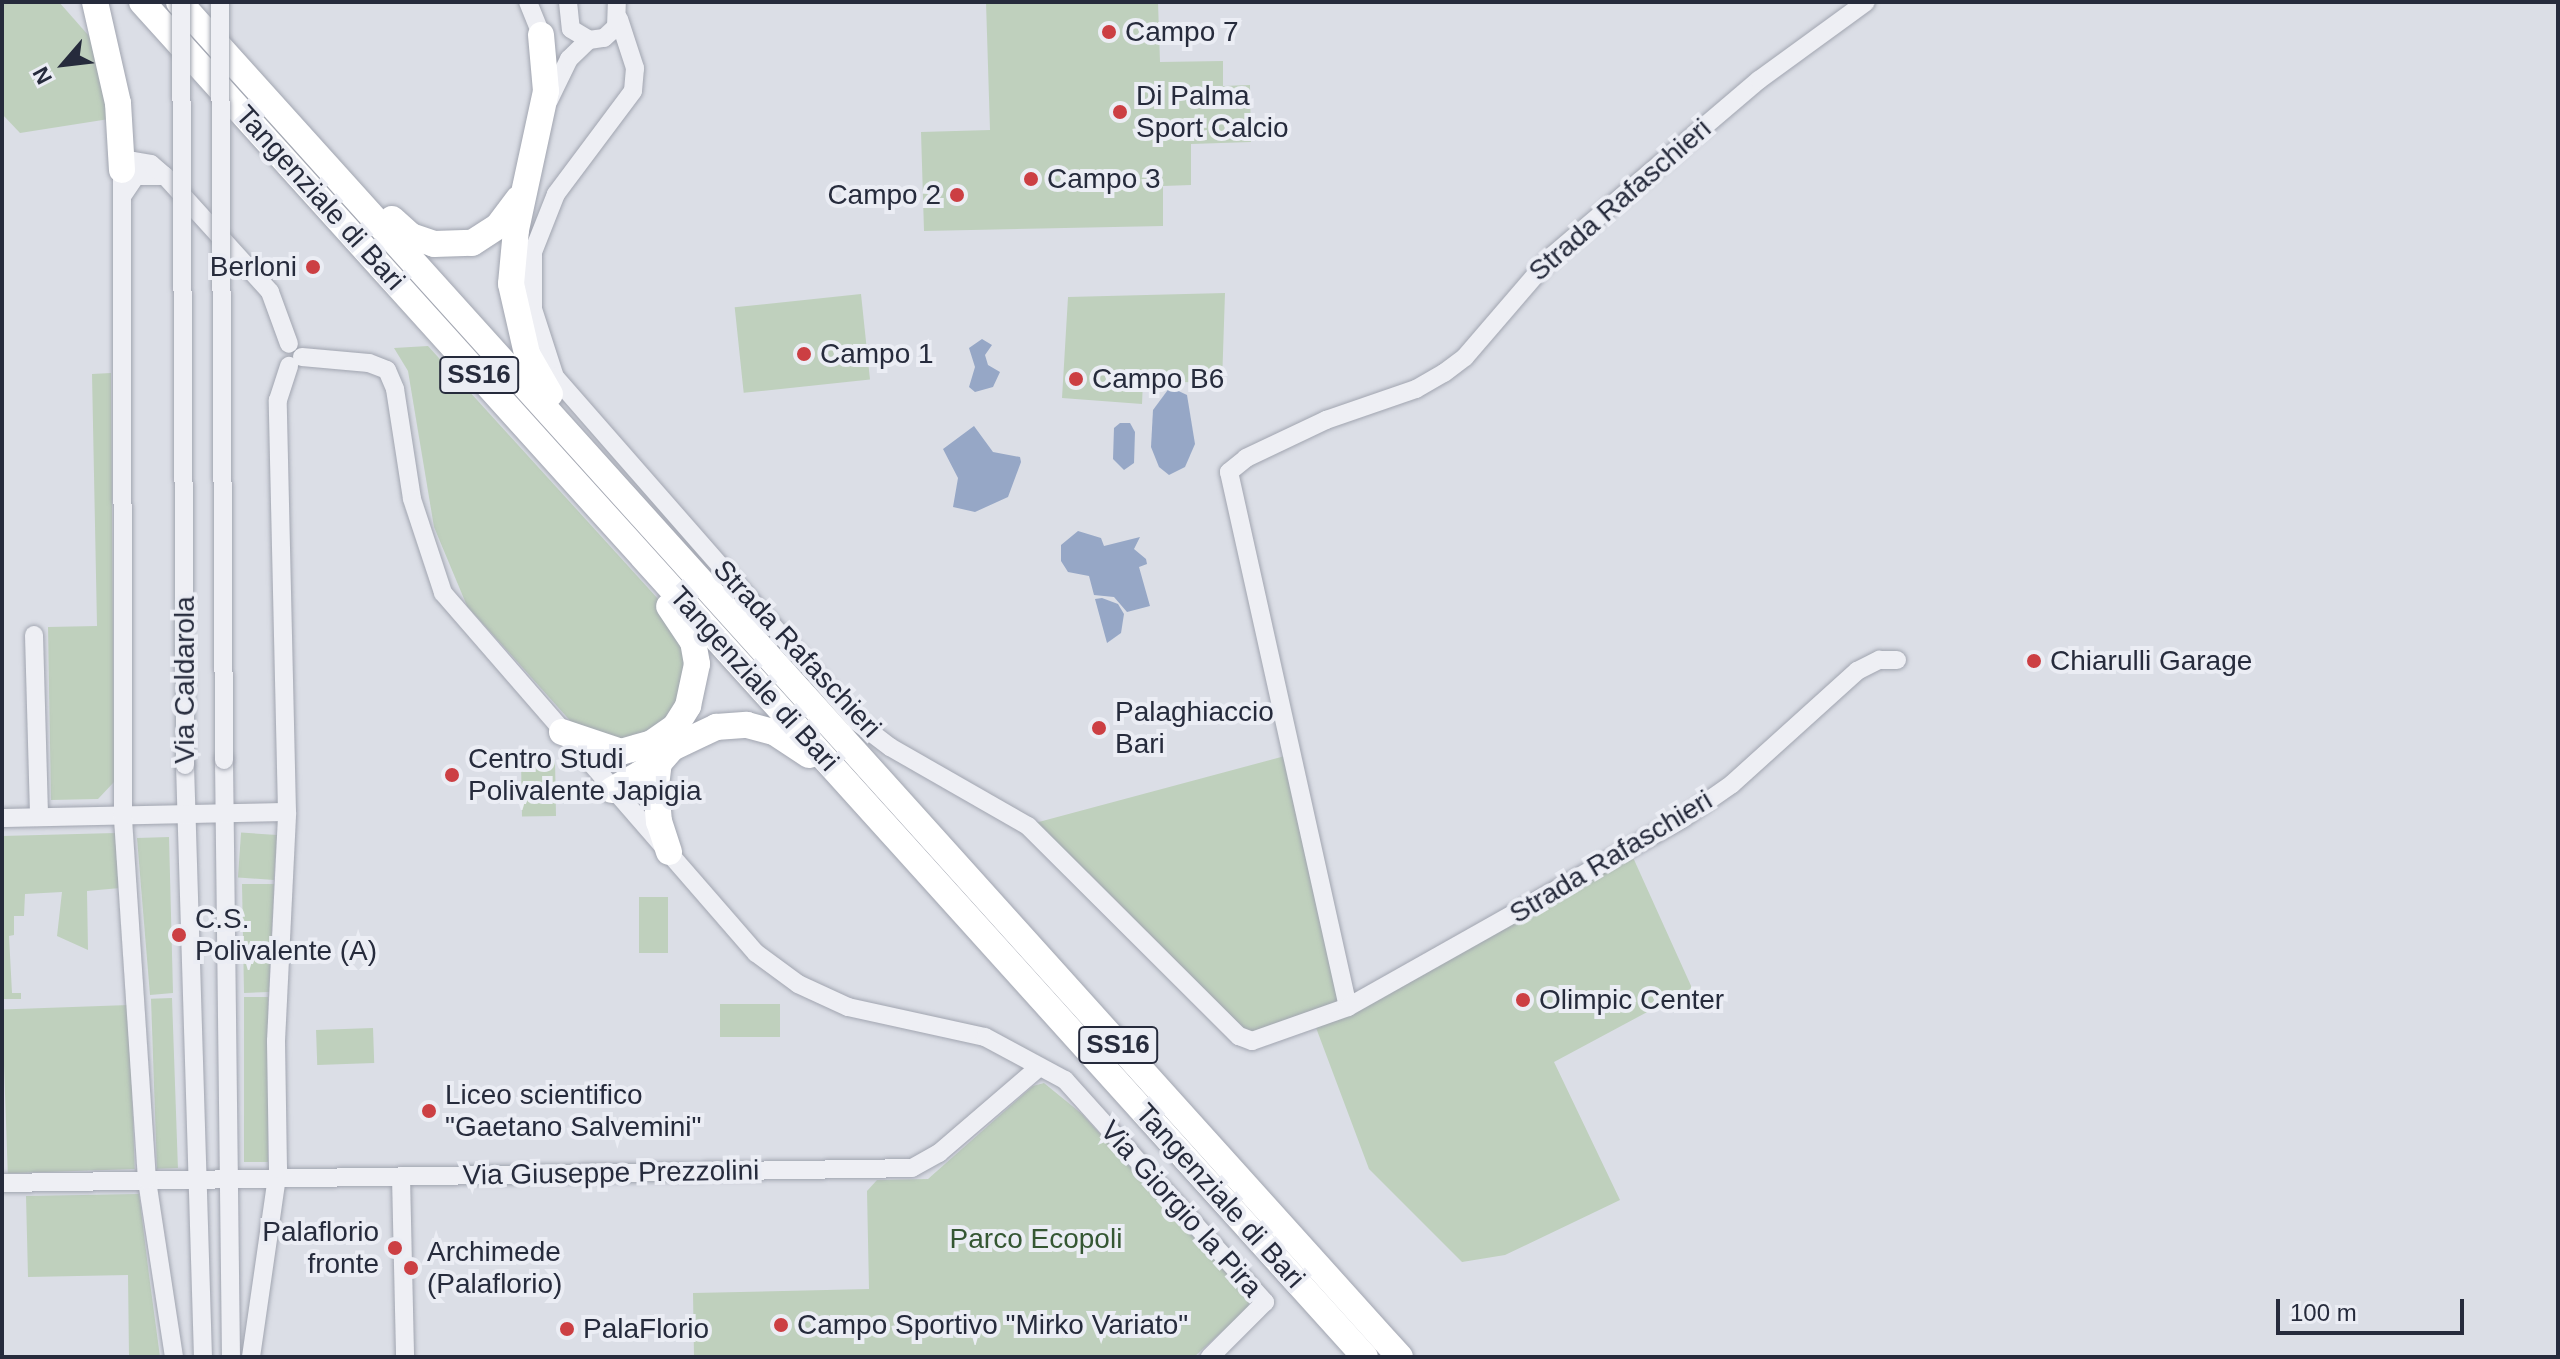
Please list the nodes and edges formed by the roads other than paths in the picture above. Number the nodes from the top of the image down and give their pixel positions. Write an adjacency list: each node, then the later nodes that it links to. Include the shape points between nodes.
1 (95, 2): 14 (highway, via 108,47)
2 (142, 2): 19 (highway, Tangenziale di Bari / SS16)
3 (180, 2): 13 (highway, Tangenziale di Bari / SS16); 26 (street, Via Caldarola, bridge)
4 (220, 2): 28 (street, Via Caldarola, bridge)
5 (528, 2): 9 (street)
6 (1866, 2): 33 (street, Strada Rafaschieri, via 1759,80 1552,256 1465,357 1444,373 1416,389 1326,420 1246,458 1229,472)
7 (567, 7): 9 (street); 10 (street)
8 (618, 10): 10 (street); 11 (street)
9 (541, 35): 10 (street); 12 (highway, via 546,72)
10 (590, 38): 11 (street); 12 (street, via 569,59)
11 (635, 68): 33 (street, Strada Rafaschieri, via 630,97 556,194 533,252 533,309 542,349 579,410 856,721 890,747 1028,826 1239,1036 1252,1041)
12 (541, 117): 16 (highway)
13 (321, 157): 16 (highway, via 343,166 411,236 434,244 485,237 514,207); 19 (highway, Tangenziale di Bari / SS16)
14 (122, 170): 15 (street, via 133,161 151,164); 17 (street)
15 (165, 176): 17 (street, via 136,176); 18 (street, via 270,292)
16 (526, 185): 19 (highway, via 511,284 520,332 533,370)
17 (122, 197): 29 (street)
18 (293, 356): 22 (street, via 369,363 387,370 395,389 418,526 443,593); 27 (street, via 278,400)
19 (601, 491): 23 (highway, via 693,642 696,682 688,706); 24 (highway, Tangenziale di Bari / SS16); 48 (highway, Tangenziale di Bari / SS16)
20 (34, 635): 30 (street)
21 (1897, 660): 33 (street, Strada Rafaschieri, via 1879,660 1857,671 1732,784 1682,819)
22 (562, 732): 23 (highway, via 595,747); 25 (street)
23 (649, 756): 24 (highway, via 691,735 747,725 774,732); 25 (highway, via 620,768); 32 (highway)
24 (841, 776): 47 (highway, Tangenziale di Bari / SS16)
25 (612, 790): 32 (street)
26 (186, 812): 28 (street); 29 (street); 37 (street, Via Caldarola)
27 (287, 812): 28 (street); 39 (street, via 276,1041)
28 (226, 813): 38 (street, Via Caldarola)
29 (123, 815): 30 (street); 36 (street)
30 (39, 817): 31 (street)
31 (2, 818)
32 (669, 852): 34 (street, via 756,953 798,984 848,1007 985,1037)
33 (1348, 1007)
34 (1038, 1068): 35 (street, Via Giuseppe Prezzolini, via 939,1153 912,1168); 46 (street, Via Giorgio la Pira, via 1065,1080 1265,1302)
35 (401, 1177): 39 (street, Via Giuseppe Prezzolini); 45 (street)
36 (147, 1180): 37 (street, Via Giuseppe Prezzolini); 40 (street, Via Giuseppe Prezzolini); 41 (street)
37 (195, 1180): 38 (street, Via Giuseppe Prezzolini); 42 (street, Via Caldarola)
38 (230, 1180): 39 (street, Via Giuseppe Prezzolini); 43 (street, Via Caldarola)
39 (277, 1180): 44 (street)
40 (2, 1183)
41 (174, 1357)
42 (203, 1357)
43 (231, 1357)
44 (251, 1357)
45 (405, 1357)
46 (1210, 1357)
47 (1365, 1357)
48 (1400, 1357)

